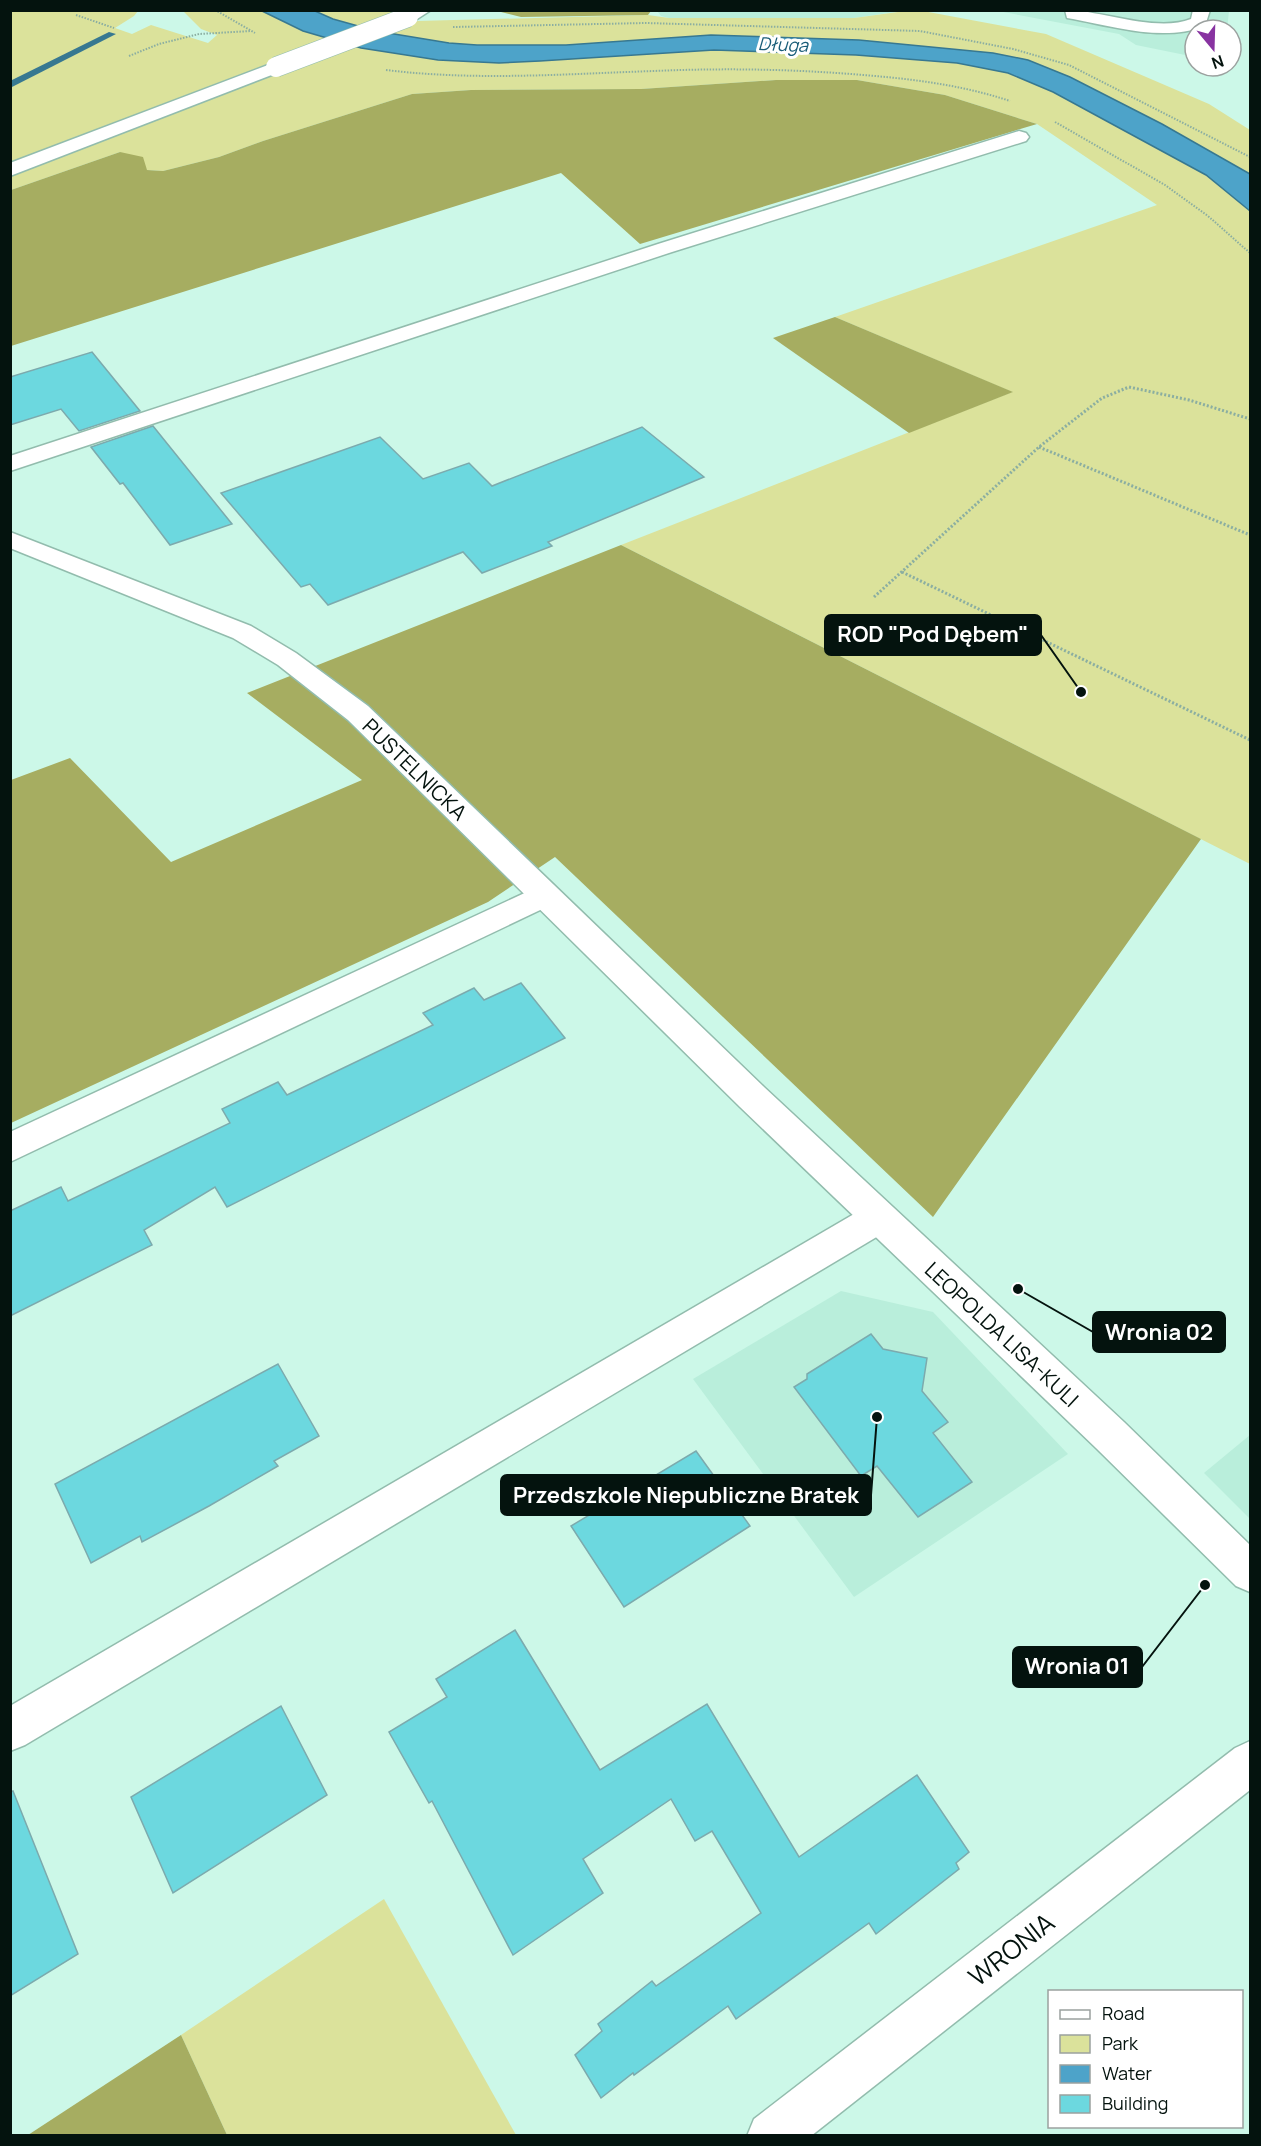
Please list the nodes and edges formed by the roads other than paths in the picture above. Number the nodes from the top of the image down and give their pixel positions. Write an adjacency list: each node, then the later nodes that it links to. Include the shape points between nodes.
1 (1202, 10): 2 (street, via 1199,22 1180,28)
2 (1068, 12)
3 (416, 14): 5 (street, bridge)
4 (1019, 137): 6 (street, via 653,252)
5 (10, 170)
6 (10, 464)
7 (11, 540): 8 (street, PUSTELNICKA, via 242,632 287,659 358,713)
8 (544, 895): 9 (street, PUSTELNICKA); 10 (street)
9 (752, 1097): 11 (street, LEOPOLDA LISA-KULI)
10 (10, 1148)
11 (878, 1218): 12 (street, LEOPOLDA LISA-KULI); 13 (street)
12 (1251, 1572)
13 (10, 1730)
14 (1251, 1763): 15 (street, WRONIA)
15 (771, 2136)

